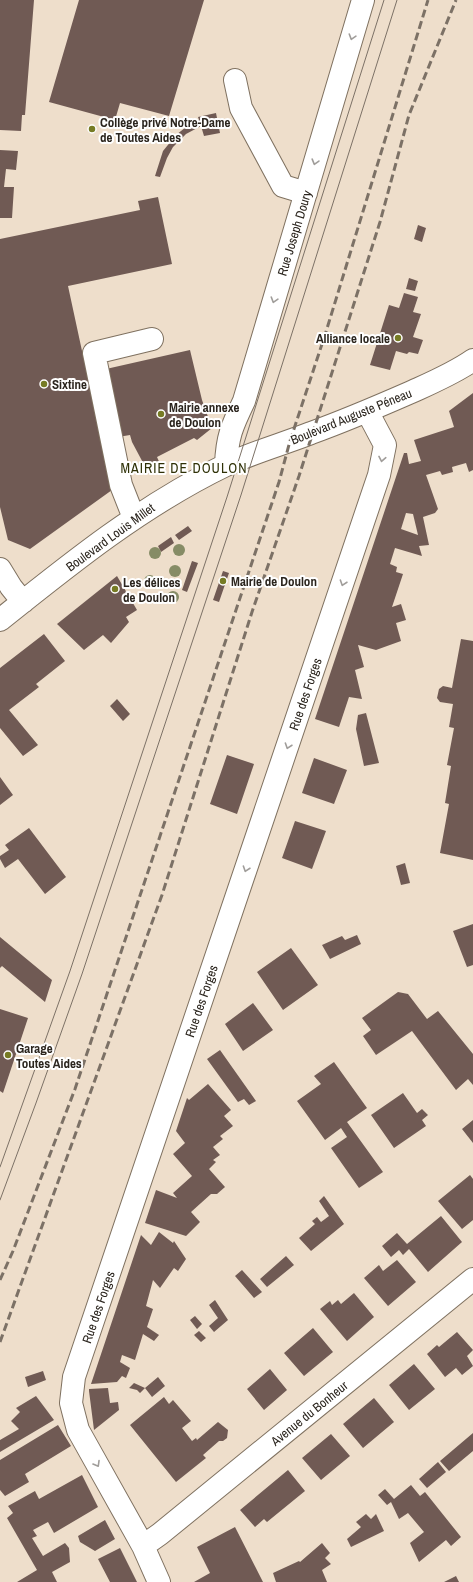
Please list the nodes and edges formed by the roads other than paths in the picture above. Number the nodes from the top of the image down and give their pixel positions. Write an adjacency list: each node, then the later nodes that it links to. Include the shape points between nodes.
1 (363, 0): 3 (street, Rue Joseph Doury, one-way to 3)
2 (235, 80): 3 (street, via 241,108 283,186)
3 (306, 193): 7 (street, Rue Joseph Doury, one-way to 7, via 244,401 230,432)
4 (152, 339): 8 (street, via 94,353 121,486)
5 (473, 360): 6 (street, Boulevard Auguste Péneau, via 452,374)
6 (367, 411): 7 (street, Boulevard Auguste Péneau); 13 (street, Rue des Forges, one-way to 13, via 385,446 379,475 74,1377 71,1402 78,1430)
7 (226, 466): 8 (street, Boulevard Louis Millet, via 163,499)
8 (134, 518): 10 (street, Boulevard Louis Millet)
9 (0, 569): 10 (street)
10 (23, 602): 11 (street, Boulevard Louis Millet)
11 (0, 620)
12 (473, 1279): 13 (street, Avenue du Bonheur)
13 (143, 1546): 14 (street, Rue des Forges)
14 (159, 1582)

